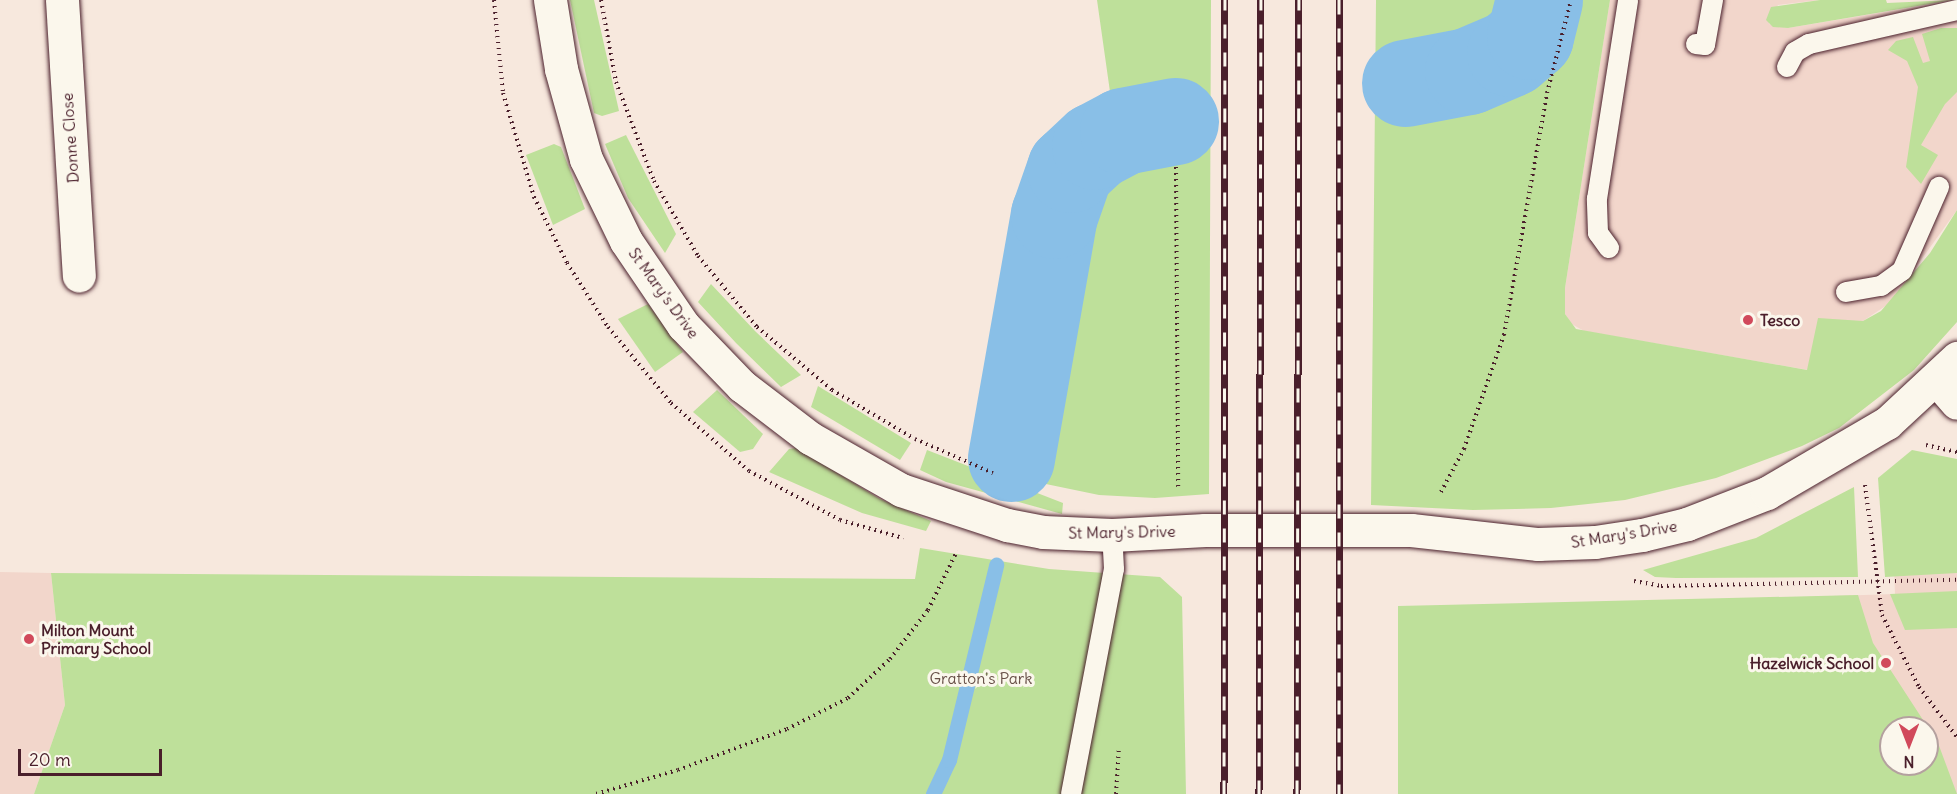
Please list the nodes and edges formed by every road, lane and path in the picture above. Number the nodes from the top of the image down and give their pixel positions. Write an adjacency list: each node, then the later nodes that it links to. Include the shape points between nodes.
1 (63, 0): 13 (street, Donne Close)
2 (550, 0): 20 (street, St Mary's Drive, via 561,69 586,159 626,241 683,325 742,386 810,438 901,490 1007,525)
3 (602, 0): 17 (path, via 616,82 654,181 698,256 757,327 832,390 915,439)
4 (1571, 0): 19 (path, via 1547,93 1504,335 1464,449)
5 (1628, 0): 12 (lane, via 1597,199 1598,233)
6 (1713, 0): 8 (lane, via 1705,45)
7 (1957, 10): 9 (lane, via 1809,44 1795,52)
8 (1696, 44)
9 (1787, 67)
10 (1176, 167): 18 (path)
11 (1939, 187): 14 (lane, via 1902,271 1881,286)
12 (1609, 248)
13 (79, 275)
14 (1846, 292)
15 (1950, 380): 16 (street, St Mary's Drive)
16 (1852, 445): 20 (street, St Mary's Drive, via 1734,508 1664,531 1595,542 1520,543 1410,530 1205,530); 24 (path, via 1867,497)
17 (1004, 477)
18 (1179, 496)
19 (1437, 501)
20 (1112, 535): 28 (lane, via 1113,569)
21 (958, 548): 27 (path, via 928,610 890,660 848,698 787,729 678,770)
22 (1630, 580): 24 (path, via 1661,586)
23 (1957, 580): 24 (path)
24 (1876, 583): 25 (path, via 1882,615 1902,658)
25 (1957, 737)
26 (1119, 738): 29 (path)
27 (596, 794)
28 (1071, 794)
29 (1116, 794)

